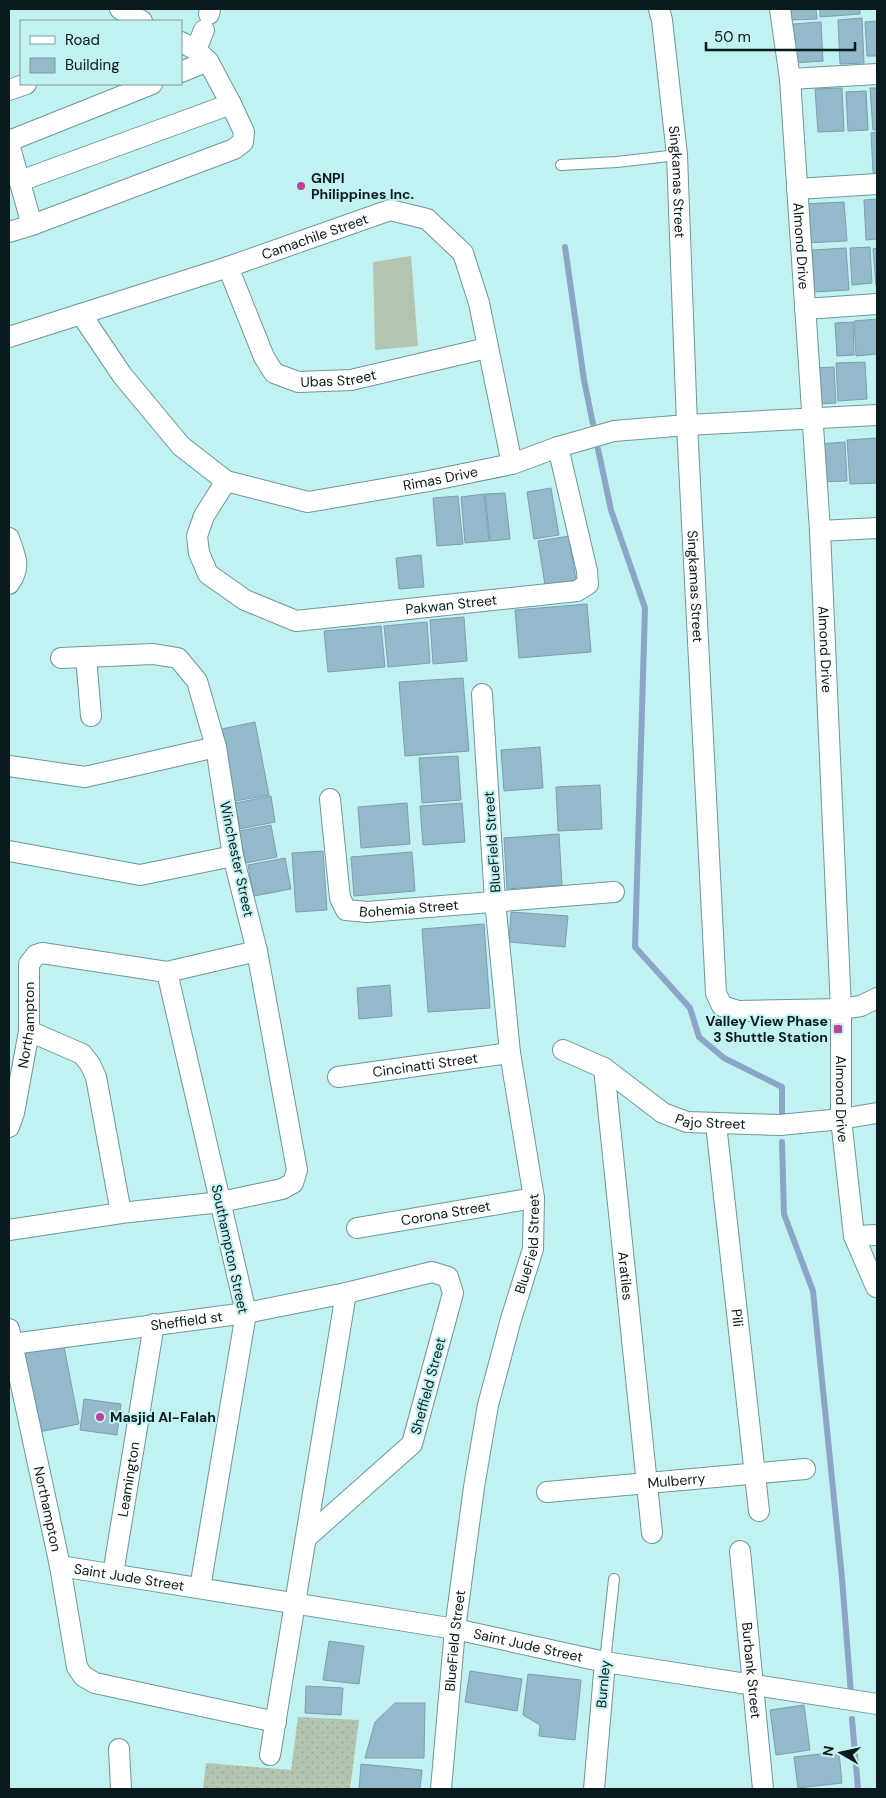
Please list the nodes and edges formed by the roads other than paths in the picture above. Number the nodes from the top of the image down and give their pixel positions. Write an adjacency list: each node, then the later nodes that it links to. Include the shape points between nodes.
1 (120, 9): 5 (street)
2 (659, 9): 15 (street, Singkamas Street)
3 (780, 9): 9 (street, Almond Drive)
4 (208, 17): 6 (street)
5 (140, 20)
6 (195, 51): 7 (street); 13 (street)
7 (182, 70)
8 (877, 74): 9 (street)
9 (790, 79): 19 (street, Almond Drive)
10 (23, 85): 12 (street)
11 (150, 85): 14 (street)
12 (9, 90)
13 (232, 104): 17 (street); 20 (street, via 244,132 243,142 234,149)
14 (9, 142): 17 (street)
15 (677, 155): 16 (lane); 30 (street, Singkamas Street)
16 (561, 165)
17 (20, 181): 20 (street)
18 (877, 184): 19 (street)
19 (797, 189): 24 (street, Almond Drive)
20 (32, 225): 21 (street)
21 (9, 232)
22 (228, 267): 25 (street, Camachile Street); 27 (street, Ubas Street, via 274,374 298,382 351,380); 27 (street, Camachile Street, via 390,210 427,218 463,253 479,303)
23 (877, 304): 24 (street)
24 (805, 309): 29 (street, Almond Drive)
25 (82, 314): 26 (street, Camachile Street); 33 (street, Rimas Drive, via 122,375 181,446)
26 (9, 337)
27 (487, 348): 32 (street, Camachile Street)
28 (877, 415): 29 (street, Rimas Drive)
29 (812, 418): 30 (street, Rimas Drive); 35 (street, Almond Drive)
30 (687, 425): 31 (street, Rimas Drive, via 614,431); 52 (street, Singkamas Street, via 716,993 722,1006 738,1011)
31 (558, 447): 32 (street, Rimas Drive); 33 (street, Pakwan Street, via 588,584 577,591 296,621 244,600 208,574 199,553 197,536 204,516)
32 (512, 464): 33 (street, Rimas Drive, via 308,502)
33 (226, 481)
34 (877, 528): 35 (street)
35 (820, 531): 52 (street, Almond Drive)
36 (9, 538): 37 (street, via 17,562 15,575)
37 (9, 584)
38 (86, 657): 39 (street, Winchester Street); 41 (street); 42 (street, Winchester Street, via 153,654 178,658 197,681)
39 (61, 658)
40 (482, 694): 48 (street, BlueField Street)
41 (91, 716)
42 (216, 747): 43 (street, via 85,777); 46 (street, Winchester Street)
43 (9, 766)
44 (330, 798): 48 (street, Bohemia Street, via 340,898 346,910 367,912)
45 (9, 851): 46 (street, via 140,875)
46 (233, 856): 49 (street, Winchester Street)
47 (614, 892): 48 (street)
48 (495, 901): 55 (street, BlueField Street)
49 (257, 951): 50 (street); 63 (street, Winchester Street, via 297,1170 293,1183 282,1189)
50 (167, 972): 53 (street, Northampton, via 42,953 36,955 29,964); 63 (street, Southampton Street)
51 (877, 998): 52 (street, Singkamas Street, via 861,1006)
52 (841, 1009): 59 (street, Almond Drive)
53 (29, 1031): 61 (street, Northampton); 64 (street, via 82,1054 90,1064 96,1077)
54 (563, 1050): 56 (street, Pajo Street)
55 (510, 1053): 57 (street, Cincinatti Street); 62 (street, BlueField Street)
56 (604, 1068): 60 (street, Pajo Street, via 663,1112 687,1122); 77 (street, Aratiles)
57 (338, 1077)
58 (877, 1113): 59 (street, Pajo Street)
59 (841, 1119): 60 (street, Pajo Street, via 780,1125); 68 (street, Almond Drive)
60 (716, 1124): 76 (street, Pili)
61 (9, 1127)
62 (534, 1198): 65 (street, Corona Street); 88 (street, BlueField Street, via 533,1249 488,1405)
63 (221, 1202): 64 (street); 72 (street, Southampton Street)
64 (121, 1213): 66 (street)
65 (357, 1228)
66 (9, 1230)
67 (877, 1235): 68 (street)
68 (854, 1236): 70 (street, Almond Drive)
69 (448, 1277): 71 (street, Sheffield st, via 432,1272); 81 (street, Sheffield Street, via 453,1293 412,1444)
70 (876, 1287)
71 (346, 1293): 72 (street, Sheffield st); 81 (street)
72 (246, 1313): 73 (street, Sheffield st); 86 (street, Southampton Street)
73 (154, 1324): 74 (street, Sheffield st); 84 (street, Leamington)
74 (10, 1336): 83 (street, Northampton)
75 (805, 1469): 76 (street, Mulberry)
76 (756, 1474): 77 (street, Mulberry); 79 (street, Pili)
77 (647, 1483): 78 (street, Mulberry); 80 (street, Aratiles)
78 (547, 1492)
79 (760, 1511)
80 (652, 1533)
81 (306, 1538): 87 (street)
82 (740, 1551): 90 (street, Burbank Street)
83 (60, 1566): 84 (street, Saint Jude Street); 92 (street, Northampton, via 77,1666 83,1676 94,1683)
84 (113, 1574): 86 (street, Saint Jude Street)
85 (614, 1578): 89 (lane, Burnley)
86 (200, 1588): 87 (street, Saint Jude Street)
87 (295, 1604): 88 (street, Saint Jude Street); 92 (street)
88 (455, 1629): 89 (street, Saint Jude Street); 96 (street, BlueField Street)
89 (605, 1662): 90 (street, Saint Jude Street); 97 (street, Burnley)
90 (754, 1686): 91 (street, Saint Jude Street); 98 (street, Burbank Street)
91 (877, 1704)
92 (276, 1722): 94 (street)
93 (119, 1748): 95 (street)
94 (270, 1755)
95 (121, 1789)
96 (441, 1789)
97 (594, 1789)
98 (763, 1789)

